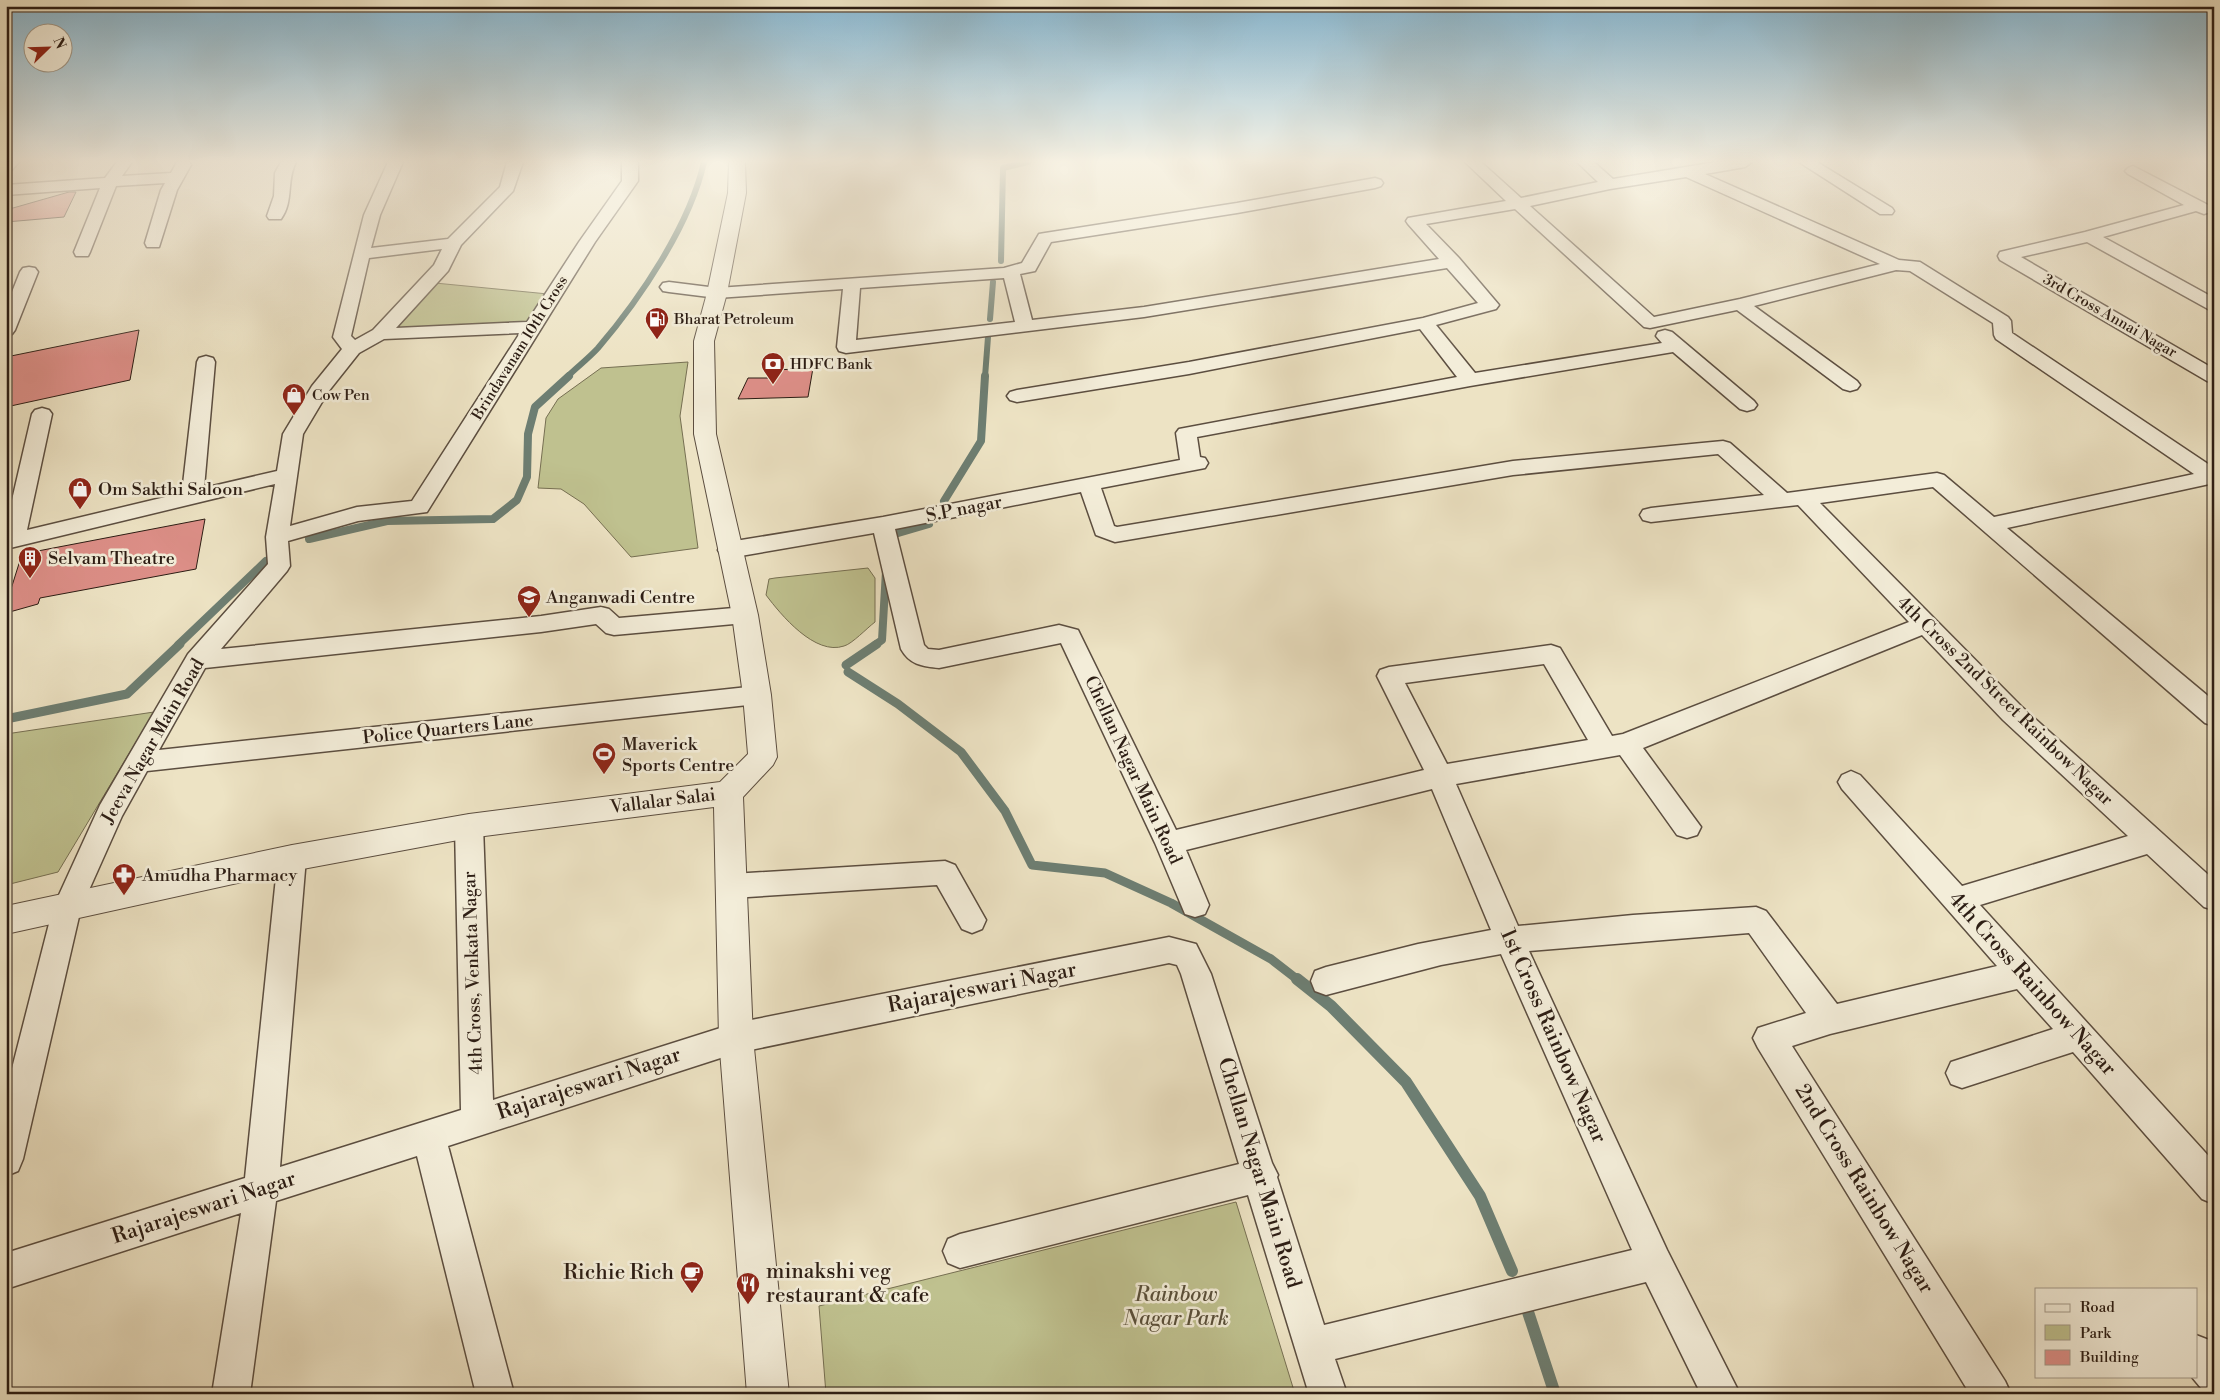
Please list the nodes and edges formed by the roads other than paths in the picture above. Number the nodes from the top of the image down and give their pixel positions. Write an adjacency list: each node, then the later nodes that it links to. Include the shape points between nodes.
1 (92, 227): 15 (street)
2 (158, 227): 13 (street)
3 (369, 227): 16 (street)
4 (468, 227): 14 (street)
5 (597, 227): 30 (street, Brindavanam 10th Cross)
6 (730, 227): 23 (street)
7 (1113, 227): 20 (street, via 1045,238 1029,267)
8 (1420, 227): 17 (street)
9 (1544, 227): 28 (street)
10 (1817, 227): 18 (street)
11 (2120, 227): 12 (street)
12 (2089, 236): 26 (street); 36 (street, 3rd Cross Annai Nagar, via 2006,256)
13 (153, 243)
14 (453, 243): 16 (street); 32 (street, via 442,267)
15 (82, 252)
16 (361, 254): 34 (street, via 342,337)
17 (1453, 262): 27 (street, via 1490,305); 29 (street, via 1144,312)
18 (1896, 265): 25 (street); 43 (street, via 1914,266 2002,321 2003,335)
19 (29, 272): 24 (street)
20 (1011, 272): 21 (street); 29 (street)
21 (852, 283): 23 (street); 29 (street, via 846,347)
22 (669, 287): 23 (street)
23 (717, 293): 52 (street, via 704,341 705,434)
24 (11, 304): 31 (street)
25 (1740, 304): 28 (street); 38 (street)
26 (2214, 305)
27 (1425, 323): 37 (street); 39 (street, via 1189,368)
28 (1650, 323): 33 (street)
29 (1025, 326)
30 (534, 327): 32 (street); 50 (street, Brindavanam 10th Cross, via 419,507 357,514)
31 (6, 330)
32 (380, 334): 34 (street)
33 (1678, 346): 37 (street); 40 (street)
34 (352, 349): 42 (street, Jeeva Nagar Main Road, via 319,390 293,434)
35 (206, 362): 45 (street)
36 (2214, 377)
37 (1470, 380): 44 (street, S.P nagar, via 1186,433 1195,464)
38 (1850, 385)
39 (1018, 396)
40 (1747, 405)
41 (42, 414): 51 (street)
42 (286, 475): 45 (street); 50 (street, Jeeva Nagar Main Road)
43 (2213, 477): 49 (street)
44 (1089, 484): 46 (street, 4th Cross 2nd Street Rainbow Nagar, via 1104,530 1115,535 1514,468 1724,447); 48 (street, S.P nagar)
45 (192, 498): 51 (street)
46 (1793, 499): 47 (street); 49 (street, via 1937,480); 54 (street, 4th Cross 2nd Street Rainbow Nagar)
47 (1651, 515)
48 (884, 524): 52 (street, S.P nagar); 66 (street, Chellan Nagar Main Road, via 913,649 922,658 939,659 1059,634 1070,636)
49 (1989, 525): 57 (street)
50 (276, 537): 55 (street, Jeeva Nagar Main Road, via 279,566)
51 (10, 541)
52 (730, 550): 53 (street)
53 (745, 615): 55 (street, via 614,627 601,615); 56 (street)
54 (1925, 625): 58 (street); 65 (street, 4th Cross 2nd Street Rainbow Nagar, via 2012,713)
55 (197, 660): 59 (street, Jeeva Nagar Main Road)
56 (757, 695): 59 (street, Police Quarters Lane); 62 (street, via 763,757)
57 (2214, 716)
58 (1616, 746): 60 (street); 60 (street, 1st Cross Rainbow Nagar, via 1551,654 1389,676); 64 (street)
59 (139, 762): 72 (street, Jeeva Nagar Main Road, via 110,813)
60 (1440, 776): 66 (street); 75 (street, 1st Cross Rainbow Nagar)
61 (1850, 782): 70 (street, 4th Cross Rainbow Nagar)
62 (728, 793): 63 (street, Vallalar Salai); 68 (street, Vallalar Salai)
63 (469, 826): 67 (street, Vallalar Salai); 83 (street, 4th Cross, Venkata Nagar)
64 (1687, 827)
65 (2151, 841): 69 (street, 4th Cross 2nd Street Rainbow Nagar); 70 (street)
66 (1169, 843): 71 (street, Chellan Nagar Main Road)
67 (292, 858): 72 (street, Vallalar Salai); 88 (street)
68 (732, 886): 74 (street, via 945,873); 81 (street, Vallalar Salai)
69 (2214, 898)
70 (1957, 900): 77 (street, 4th Cross Rainbow Nagar)
71 (1195, 905)
72 (67, 908): 73 (street, Vallalar Salai); 85 (street, Jeeva Nagar Main Road)
73 (6, 920)
74 (972, 920)
75 (1510, 940): 78 (street, via 1408,960); 79 (street, via 1756,920); 90 (street, 1st Cross Rainbow Nagar)
76 (1186, 953): 81 (street, Rajarajeswari Nagar, via 1168,950); 86 (street, Chellan Nagar Main Road, via 1196,974)
77 (2023, 974): 79 (street); 80 (street, 4th Cross Rainbow Nagar)
78 (1326, 981)
79 (1830, 1020): 100 (street, 2nd Cross Rainbow Nagar, via 1769,1038)
80 (2078, 1036): 82 (street); 87 (street, 4th Cross Rainbow Nagar)
81 (736, 1038): 83 (street, Rajarajeswari Nagar); 97 (street, Vallalar Salai)
82 (1962, 1074)
83 (478, 1120): 84 (street, Rajarajeswari Nagar)
84 (429, 1136): 88 (street, Rajarajeswari Nagar); 96 (street)
85 (6, 1159)
86 (1261, 1175): 89 (street); 92 (street, Chellan Nagar Main Road)
87 (2214, 1187)
88 (261, 1190): 91 (street, Rajarajeswari Nagar); 95 (street)
89 (960, 1250)
90 (1655, 1262): 92 (street); 99 (street, 1st Cross Rainbow Nagar)
91 (6, 1272)
92 (1312, 1346): 98 (street, Chellan Nagar Main Road)
93 (2198, 1355): 94 (street)
94 (2214, 1375)
95 (231, 1394)
96 (495, 1394)
97 (768, 1394)
98 (1328, 1394)
99 (1721, 1394)
100 (1992, 1394)

